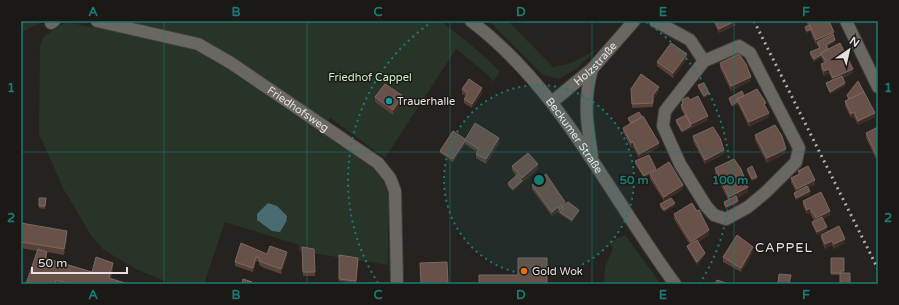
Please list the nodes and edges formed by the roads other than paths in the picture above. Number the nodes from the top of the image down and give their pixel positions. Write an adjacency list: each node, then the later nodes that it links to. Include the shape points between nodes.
1 (97, 21): 11 (street, Friedhofsweg, via 198,44 378,163 396,191)
2 (471, 21): 9 (street, Beckumer Straße, via 510,56)
3 (634, 21): 7 (street, Holzstraße)
4 (655, 21): 6 (street, via 690,40)
5 (846, 21): 8 (street)
6 (704, 61): 6 (street, via 738,46 750,53 799,148 796,162 766,192 748,207 726,219 714,215 706,206 680,164 663,126 665,110)
7 (592, 69): 9 (street, Holzstraße); 10 (street, via 585,108)
8 (878, 87)
9 (552, 102): 10 (street, Beckumer Straße)
10 (592, 160): 12 (street, Beckumer Straße)
11 (397, 284)
12 (675, 284)

